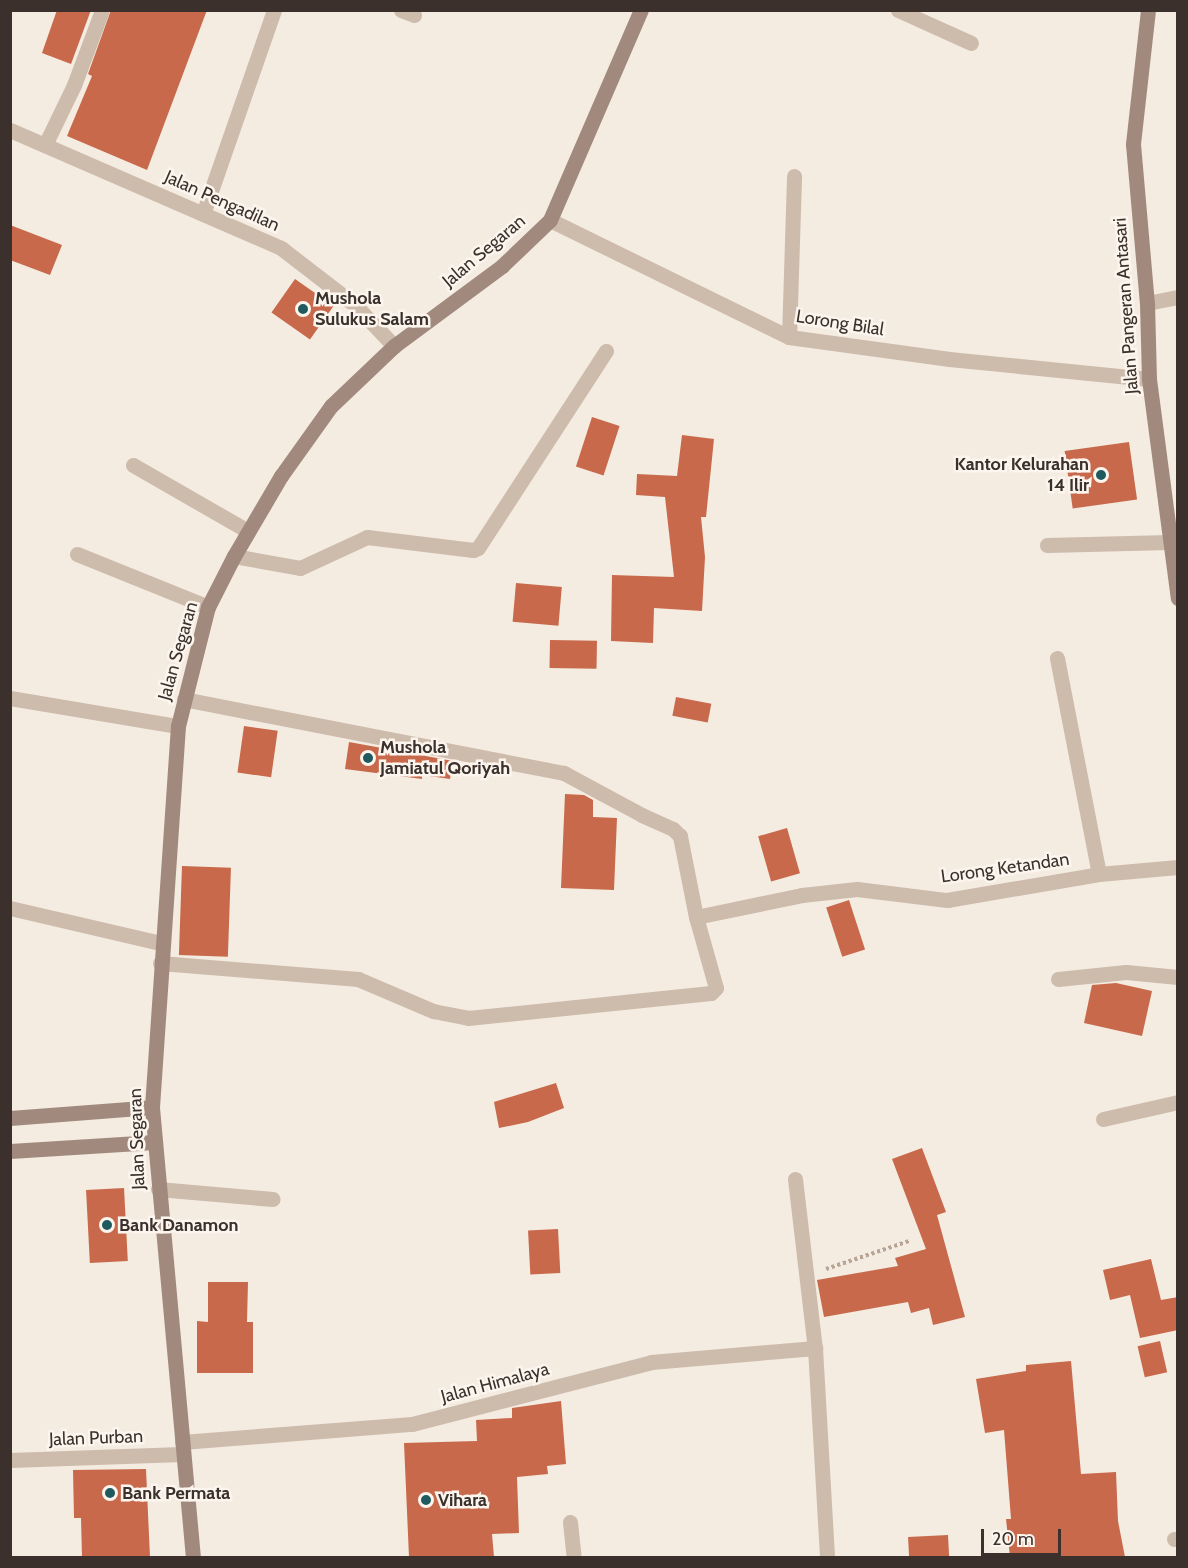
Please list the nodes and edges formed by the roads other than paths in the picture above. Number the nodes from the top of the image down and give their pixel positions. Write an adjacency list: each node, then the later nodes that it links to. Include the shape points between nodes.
1 (102, 10): 8 (street, via 74,85)
2 (274, 10): 10 (street)
3 (641, 10): 11 (street, Jalan Segaran)
4 (898, 10): 6 (street)
5 (1148, 10): 13 (street, Jalan Pangeran Antasari, via 1133,144)
6 (971, 44)
7 (10, 130): 8 (street, Jalan Pengadilan)
8 (45, 146): 10 (street, Jalan Pengadilan)
9 (794, 176): 14 (street)
10 (203, 214): 15 (street, Jalan Pengadilan, via 281,248 355,305)
11 (550, 220): 14 (street, Lorong Bilal); 15 (street, Jalan Segaran, via 502,266)
12 (1178, 297): 13 (street)
13 (1147, 303): 17 (street, Jalan Pangeran Antasari)
14 (789, 337): 17 (street, Lorong Bilal, via 949,359)
15 (394, 346): 19 (street, Jalan Segaran, via 319,420)
16 (606, 351): 23 (street, via 478,548 367,537 300,568)
17 (1149, 379): 20 (street, Jalan Pangeran Antasari)
18 (133, 465): 19 (street)
19 (248, 531): 23 (street, Jalan Segaran)
20 (1170, 542): 21 (street); 24 (street, Jalan Pangeran Antasari)
21 (1047, 545)
22 (77, 554): 25 (street)
23 (234, 556): 25 (street, Jalan Segaran)
24 (1178, 598)
25 (208, 607): 28 (street, Jalan Segaran)
26 (1057, 658): 31 (street)
27 (10, 698): 29 (street)
28 (184, 699): 29 (street, Jalan Segaran); 33 (street, via 564,773 678,831)
29 (178, 726): 34 (street, Jalan Segaran)
30 (1178, 867): 31 (street, Lorong Ketandan)
31 (1099, 874): 33 (street, Lorong Ketandan, via 947,900 857,889 802,895)
32 (10, 908): 34 (street)
33 (696, 917): 35 (street, via 716,988 711,993 468,1018 432,1011 358,979)
34 (161, 942): 35 (street, Jalan Segaran)
35 (160, 963): 39 (street, Jalan Segaran)
36 (1178, 977): 37 (street, via 1126,972)
37 (1058, 979)
38 (1178, 1102): 41 (street)
39 (152, 1107): 40 (street); 42 (street, Jalan Segaran)
40 (10, 1118)
41 (1103, 1119)
42 (154, 1142): 43 (street); 45 (street, Jalan Segaran)
43 (10, 1151)
44 (795, 1179): 47 (street)
45 (158, 1189): 46 (street); 48 (street, Jalan Segaran)
46 (273, 1199)
47 (815, 1348): 48 (street, Jalan Himalaya, via 651,1362 412,1424); 53 (street)
48 (182, 1448): 49 (street, Jalan Purban); 51 (street, Jalan Segaran)
49 (10, 1460)
50 (570, 1522): 52 (street)
51 (193, 1557)
52 (574, 1557)
53 (827, 1557)

